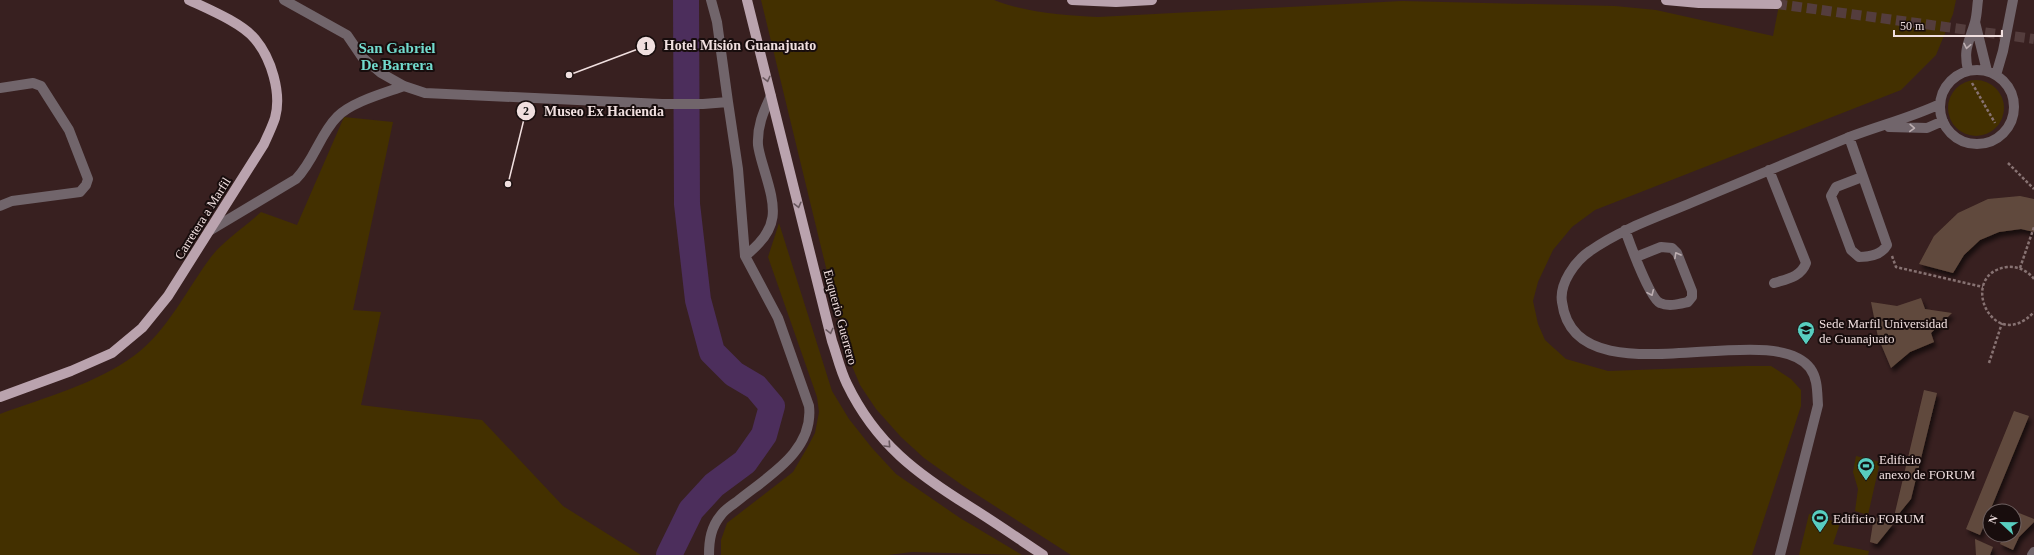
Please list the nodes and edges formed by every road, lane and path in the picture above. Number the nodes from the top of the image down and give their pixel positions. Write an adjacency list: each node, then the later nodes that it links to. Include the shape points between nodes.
1 (189, 0): 31 (main road, Carretera a Marfil, via 230,21 255,38 270,61 276,87 275,116 264,144)
2 (284, 0): 15 (street, via 347,35 362,57 381,73)
3 (711, 0): 18 (street, via 717,22)
4 (748, 0): 17 (main road, Euquerio Guerrero, one-way to 17)
5 (1072, 0): 6 (main road)
6 (1152, 0)
7 (1666, 0): 10 (main road)
8 (1978, 0): 11 (street)
9 (2013, 0): 13 (street, via 2003,51)
10 (1777, 4)
11 (1975, 22): 12 (street, one-way to 12, via 1967,44); 13 (street)
12 (1968, 71): 13 (street); 19 (street, via 1957,75 1949,83)
13 (1992, 73): 20 (street, via 2006,84 2012,95 2012,119 2005,130 1996,138 1984,143 1972,143 1950,132)
14 (1972, 83): 21 (path)
15 (404, 86): 18 (street, via 425,93 662,104); 31 (street, via 344,111 331,125 306,168 296,179)
16 (0, 88): 28 (street, via 33,83 41,86 69,130 88,179 80,192)
17 (771, 96): 33 (street, via 758,127 758,146 772,197 774,215 767,233 756,248); 45 (main road, Euquerio Guerrero, one-way to 45, via 832,341 846,383 862,412 887,444 911,467)
18 (728, 102): 33 (street, via 738,169)
19 (1940, 104): 20 (street); 22 (street, via 1909,118)
20 (1943, 121): 22 (street, one-way to 20, via 1927,128)
21 (1995, 123)
22 (1879, 127): 23 (street)
23 (1849, 137): 25 (street); 26 (street)
24 (2008, 163): 27 (path)
25 (1769, 170): 30 (street); 37 (street, via 1806,262 1804,270 1796,276)
26 (1862, 177): 32 (street); 32 (street, via 1836,187 1831,196 1851,250 1859,257 1867,257 1884,250)
27 (2034, 188)
28 (0, 206)
29 (2034, 227): 35 (path)
30 (1625, 230): 34 (street); 46 (street, via 1589,252 1575,265 1564,284 1562,301 1568,322 1580,337 1615,352 1652,354 1763,350 1792,356 1810,368 1817,386 1818,404)
31 (209, 231): 42 (main road, Carretera a Marfil, via 168,296 142,328 112,353 71,371)
32 (1888, 245): 38 (path, via 1896,267)
33 (745, 256): 44 (street, via 778,318 809,406 810,418 806,435 797,451 722,513 709,538)
34 (1636, 257): 34 (street, one-way to 34, via 1653,299 1666,305 1688,302 1692,297 1677,253 1672,248 1661,247)
35 (2020, 268): 36 (path); 38 (path, via 2001,268 1993,273)
36 (2034, 279)
37 (1774, 283)
38 (1983, 287): 40 (path, via 1983,305 1994,319)
39 (2034, 312): 40 (path, via 2020,323)
40 (2002, 323): 41 (path)
41 (1988, 363)
42 (0, 396)
43 (2034, 552): 47 (street)
44 (709, 555)
45 (1043, 555)
46 (1780, 555)
47 (2032, 555)

